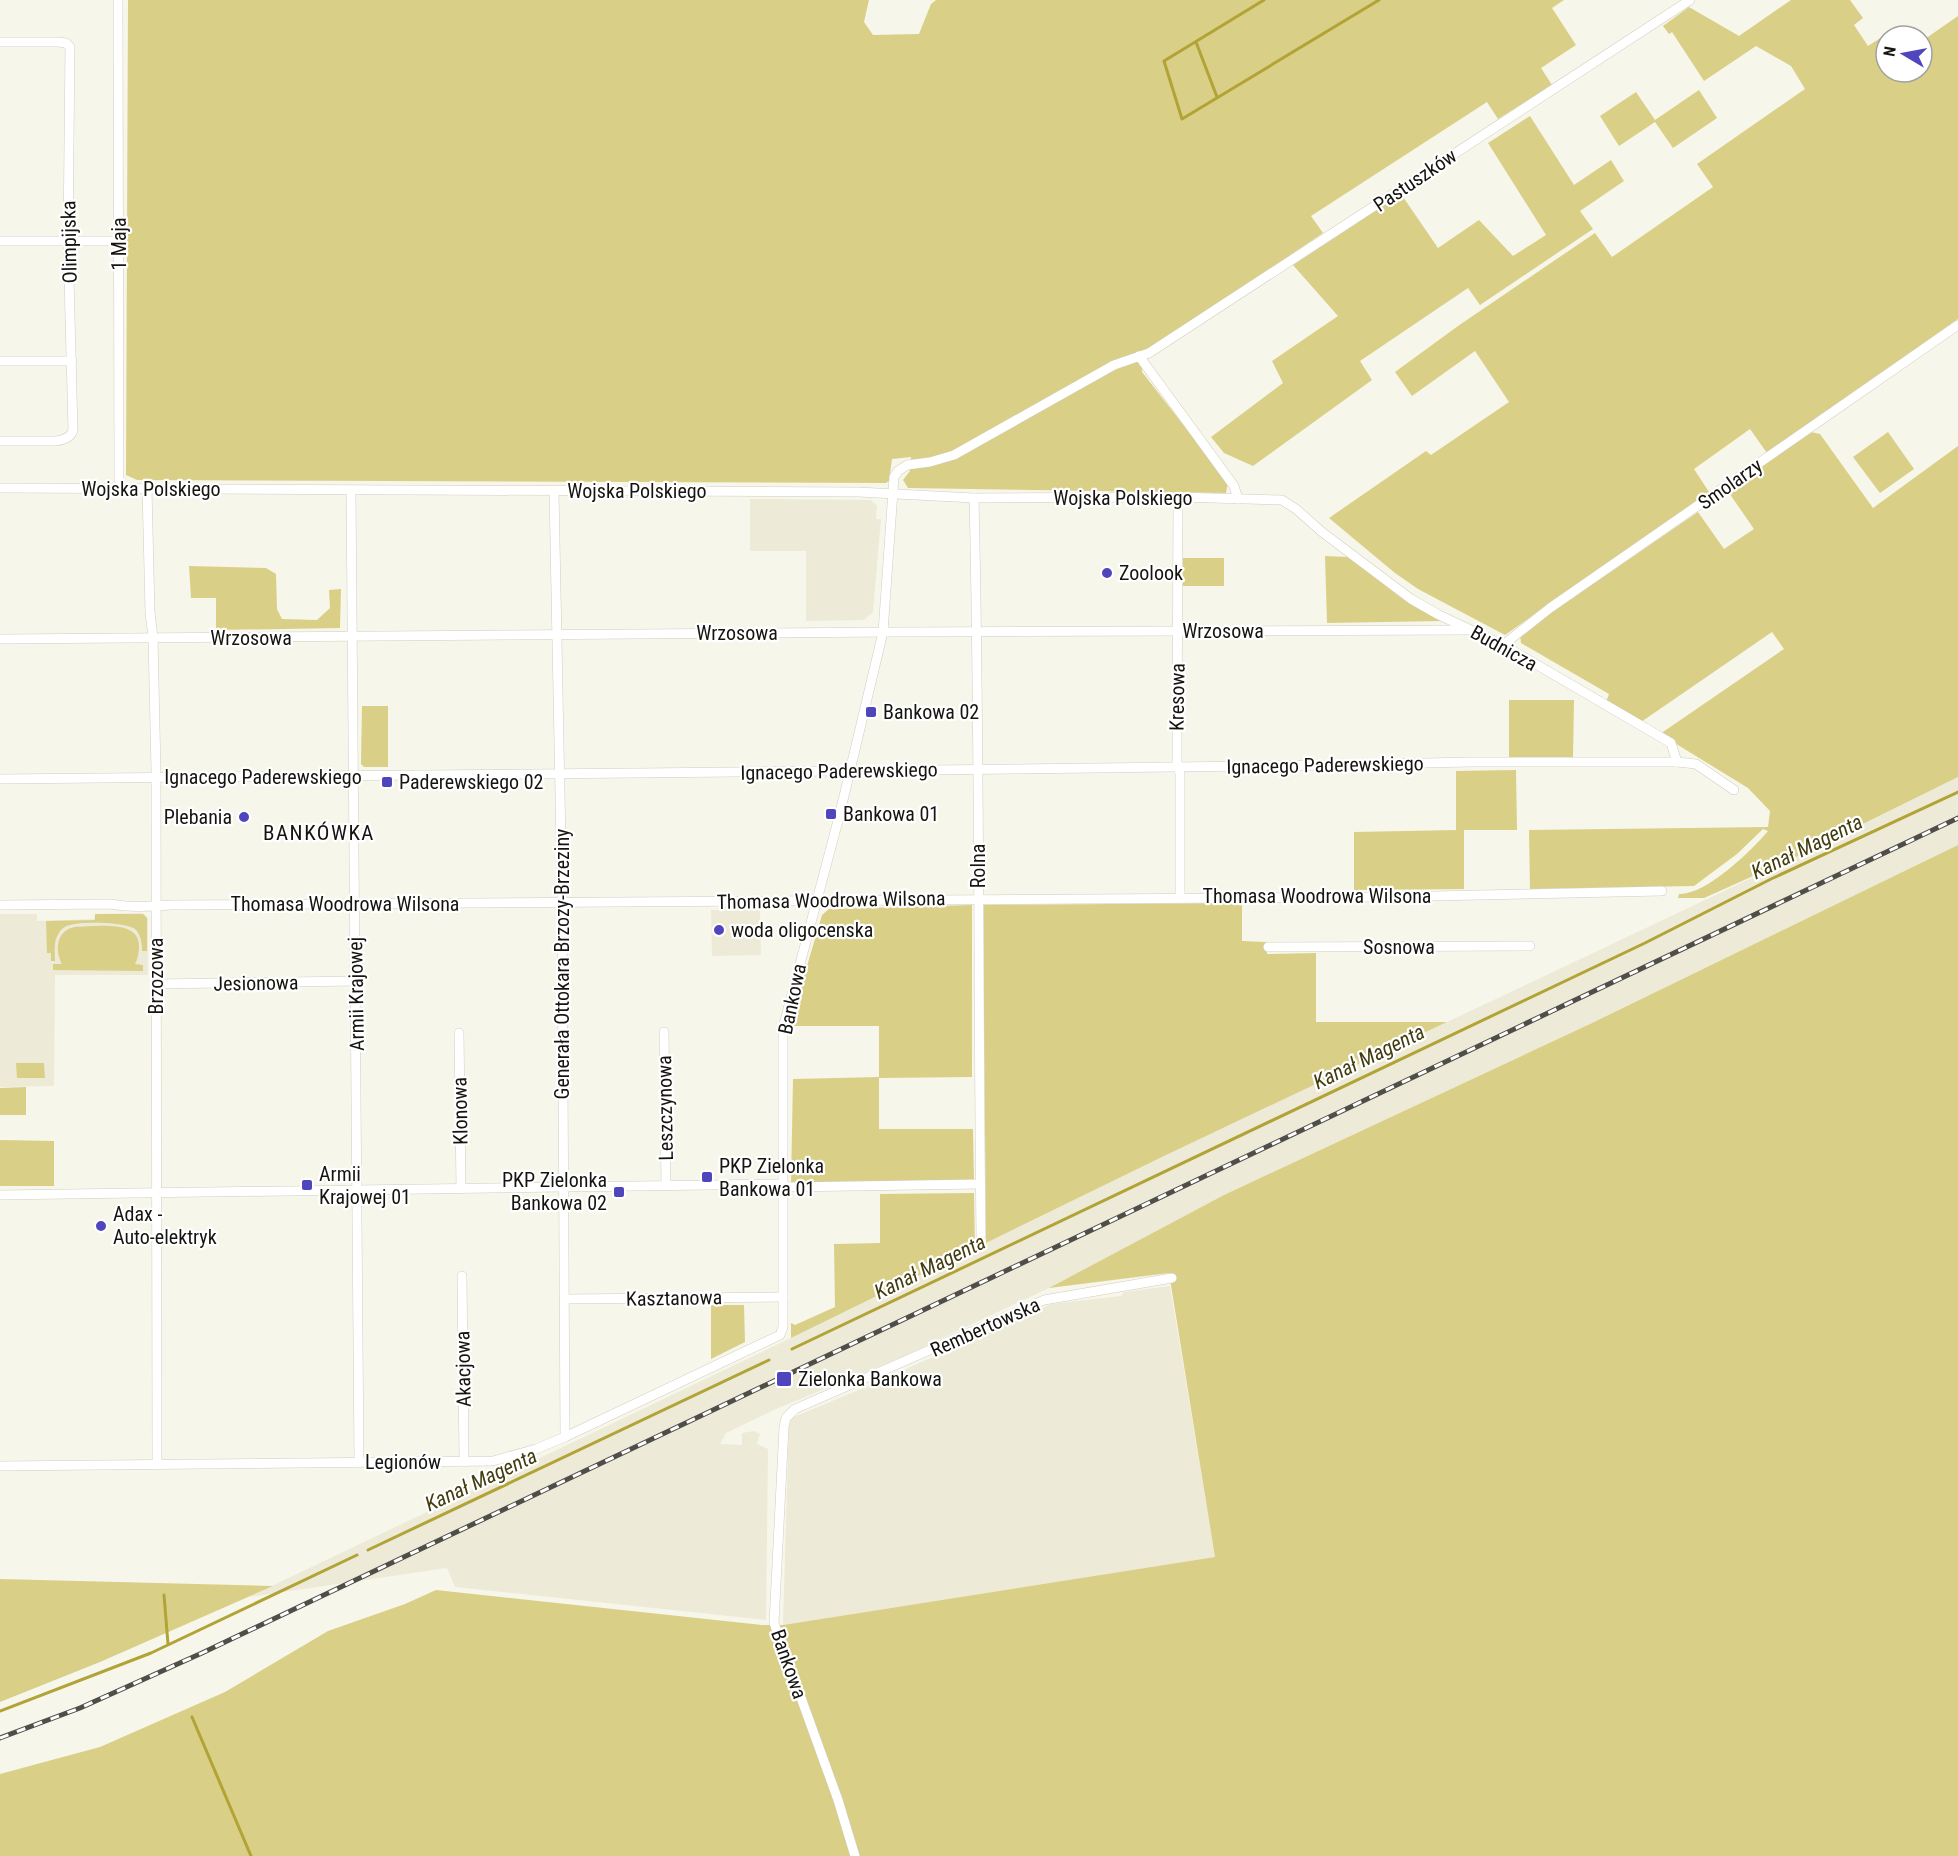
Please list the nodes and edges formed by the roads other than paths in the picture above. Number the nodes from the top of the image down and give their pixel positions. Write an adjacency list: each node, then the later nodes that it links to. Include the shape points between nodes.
1 (118, 0): 6 (street, 1 Maja)
2 (1690, 0): 8 (street, Pastuszków, via 1179,334)
3 (0, 42): 4 (street, Olimpijska, via 58,42 70,47)
4 (68, 240): 5 (street); 6 (street); 10 (street, Olimpijska)
5 (0, 241)
6 (119, 241): 13 (street, 1 Maja)
7 (1958, 325): 30 (street, Smolarzy, via 1550,608)
8 (1138, 356): 17 (street, Pastuszków, via 1114,365 954,455 903,467 894,477); 20 (street, via 1234,486)
9 (0, 361): 10 (street)
10 (72, 361): 11 (street, Olimpijska, via 72,434 56,441)
11 (0, 441)
12 (0, 488): 13 (street, Wojska Polskiego)
13 (118, 489): 14 (street, Wojska Polskiego)
14 (147, 489): 15 (street, Wojska Polskiego); 28 (street, Brzozowa)
15 (351, 491): 16 (street, Wojska Polskiego); 27 (street, Armii Krajowej)
16 (554, 491): 17 (street, Wojska Polskiego); 26 (street, Generała Ottokara Brzozy-Brzeziny)
17 (893, 493): 19 (street, Wojska Polskiego); 24 (street, Bankowa)
18 (1179, 497): 19 (street, Wojska Polskiego); 20 (street, Wojska Polskiego); 23 (street, Kresowa)
19 (974, 498): 25 (street, Rolna)
20 (1238, 498): 21 (street, Wojska Polskiego)
21 (1274, 499): 22 (street, Budnicza, via 1296,509 1411,599)
22 (1473, 630): 23 (street, Wrzosowa); 30 (street, Budnicza)
23 (1178, 631): 25 (street, Wrzosowa); 32 (street, Kresowa)
24 (883, 632): 25 (street, Wrzosowa); 26 (street, Wrzosowa); 34 (street, Bankowa)
25 (977, 633): 33 (street, Rolna)
26 (557, 634): 27 (street, Wrzosowa); 35 (street, Generała Ottokara Brzozy-Brzeziny)
27 (353, 637): 28 (street, Wrzosowa); 36 (street, Armii Krajowej)
28 (153, 638): 29 (street, Wrzosowa); 37 (street, Brzozowa)
29 (0, 639)
30 (1503, 645): 31 (street, Budnicza, via 1671,743)
31 (1677, 762): 32 (street, Ignacego Paderewskiego); 39 (street, via 1696,764)
32 (1178, 767): 33 (street, Ignacego Paderewskiego); 41 (street, Kresowa)
33 (979, 769): 34 (street, Ignacego Paderewskiego); 42 (street, Rolna)
34 (850, 771): 35 (street, Ignacego Paderewskiego); 43 (street, Bankowa)
35 (561, 774): 36 (street, Ignacego Paderewskiego); 44 (street, Generała Ottokara Brzozy-Brzeziny)
36 (354, 776): 37 (street, Ignacego Paderewskiego); 45 (street, Armii Krajowej)
37 (156, 777): 38 (street, Ignacego Paderewskiego); 47 (street, Brzozowa)
38 (0, 779)
39 (1734, 790)
40 (1662, 891): 41 (street, Thomasa Woodrowa Wilsona)
41 (1180, 897): 42 (street, Thomasa Woodrowa Wilsona)
42 (978, 899): 43 (street, Thomasa Woodrowa Wilsona); 55 (street, Rolna)
43 (817, 901): 44 (street, Thomasa Woodrowa Wilsona); 54 (street, Bankowa, via 783,1028)
44 (562, 903): 45 (street, Thomasa Woodrowa Wilsona); 57 (street, Generała Ottokara Brzozy-Brzeziny)
45 (354, 904): 47 (street, Thomasa Woodrowa Wilsona); 50 (street, Armii Krajowej)
46 (0, 905): 47 (street, Thomasa Woodrowa Wilsona)
47 (156, 906): 51 (street, Brzozowa)
48 (1530, 946): 49 (street, Sosnowa)
49 (1268, 947)
50 (356, 981): 51 (street, Jesionowa); 59 (street, Armii Krajowej)
51 (156, 984): 60 (street, Brzozowa)
52 (664, 1032): 56 (street, Leszczynowa)
53 (459, 1033): 58 (street, Klonowa)
54 (782, 1184): 55 (street); 56 (street); 65 (street, Bankowa)
55 (980, 1184): 62 (street, Rolna)
56 (666, 1185): 57 (street)
57 (563, 1187): 58 (street); 66 (street, Generała Ottokara Brzozy-Brzeziny)
58 (461, 1189): 59 (street)
59 (357, 1190): 60 (street); 70 (street, Armii Krajowej)
60 (156, 1192): 61 (street); 72 (street, Brzozowa)
61 (0, 1195)
62 (981, 1235)
63 (462, 1276): 71 (street, Akacjowa)
64 (1172, 1278): 68 (street, Rembertowska, via 1044,1300 795,1409)
65 (783, 1297): 66 (street, Kasztanowa); 67 (street, Bankowa)
66 (565, 1299): 69 (street, Generała Ottokara Brzozy-Brzeziny)
67 (780, 1335): 69 (street, Legionów)
68 (783, 1427): 74 (street, Bankowa, via 774,1623)
69 (565, 1437): 71 (street, Legionów, via 494,1461)
70 (359, 1462): 71 (street, Legionów); 72 (street, Legionów)
71 (464, 1462)
72 (157, 1464): 73 (street, Legionów)
73 (0, 1466)
74 (855, 1856)

